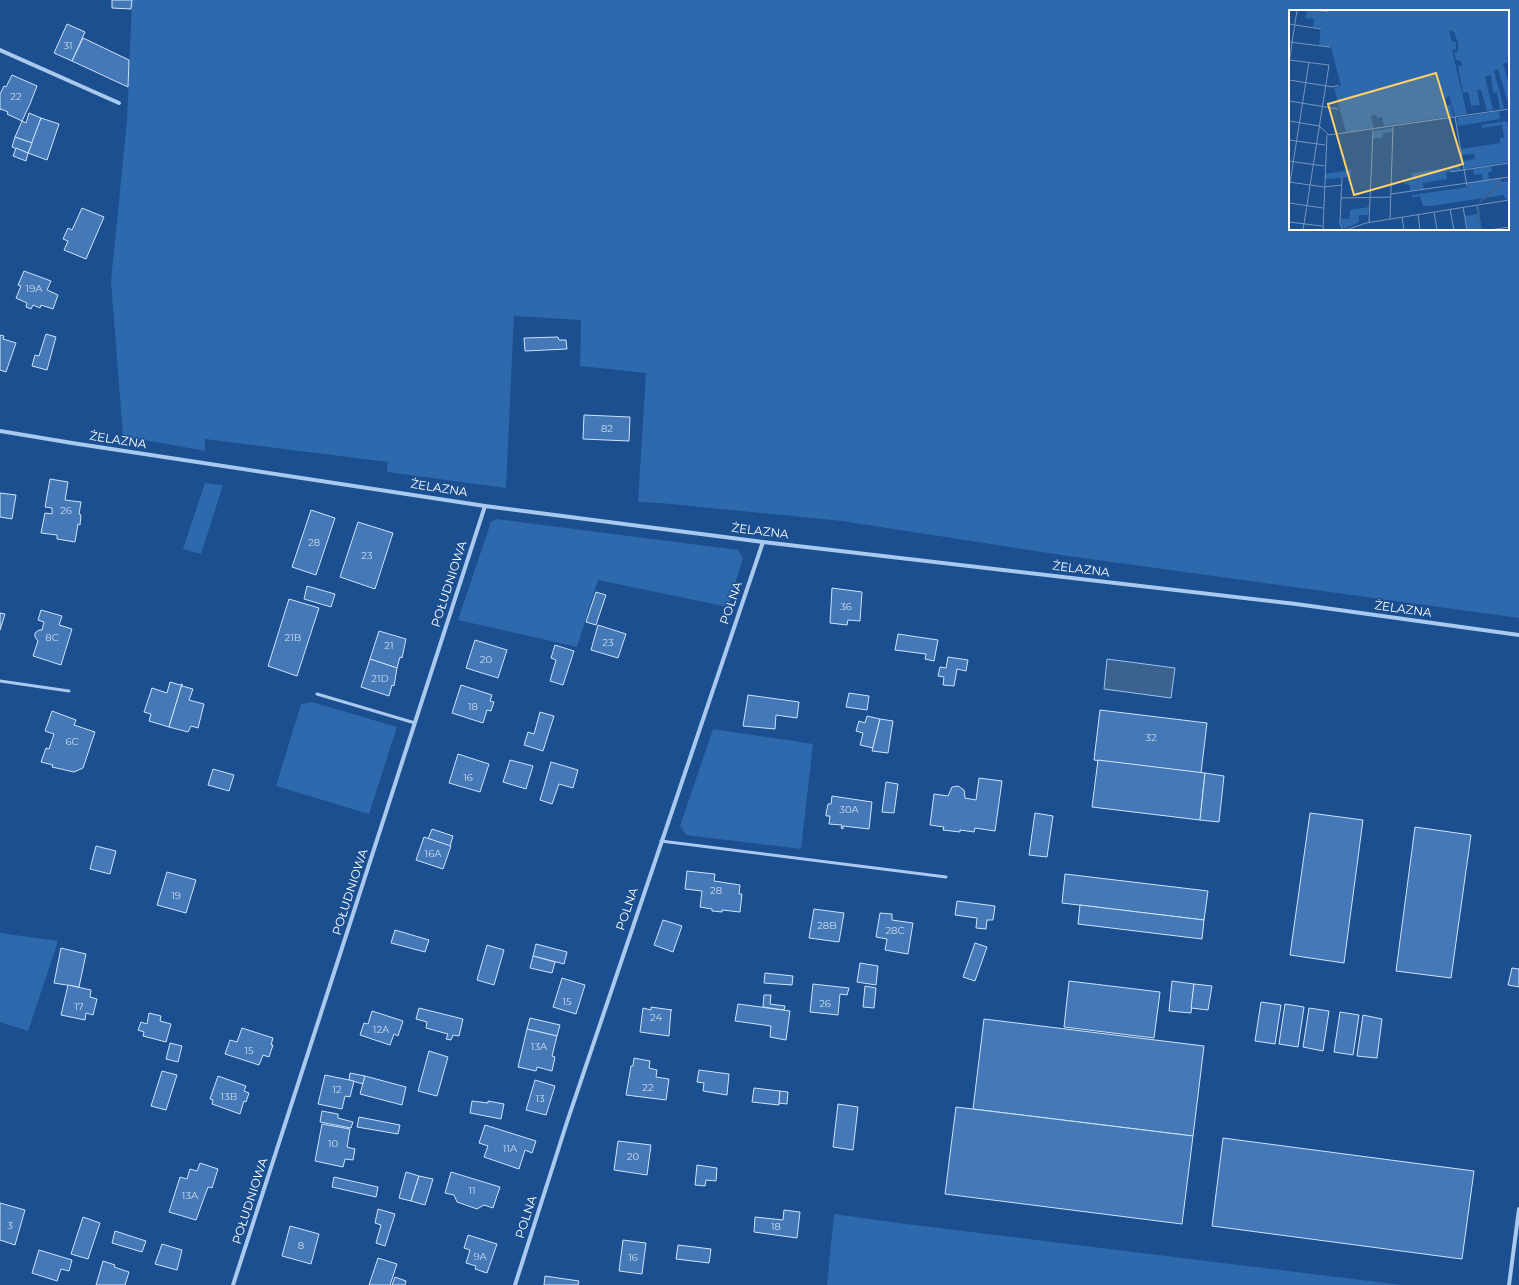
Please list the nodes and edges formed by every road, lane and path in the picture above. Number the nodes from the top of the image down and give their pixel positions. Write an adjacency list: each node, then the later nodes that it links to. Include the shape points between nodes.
1 (0, 50): 2 (street)
2 (119, 103)
3 (0, 430): 4 (street, ŻELAZNA)
4 (485, 506): 5 (street, ŻELAZNA); 10 (street, POŁUDNIOWA)
5 (763, 542): 6 (street, ŻELAZNA, via 1296,604); 11 (street, POLNA)
6 (1519, 634)
7 (0, 681): 8 (lane)
8 (69, 691)
9 (317, 694): 10 (lane)
10 (415, 723): 14 (street, POŁUDNIOWA)
11 (661, 841): 12 (lane); 15 (street, POLNA)
12 (946, 877)
13 (1519, 1209): 16 (street)
14 (233, 1285)
15 (515, 1285)
16 (1509, 1285)

